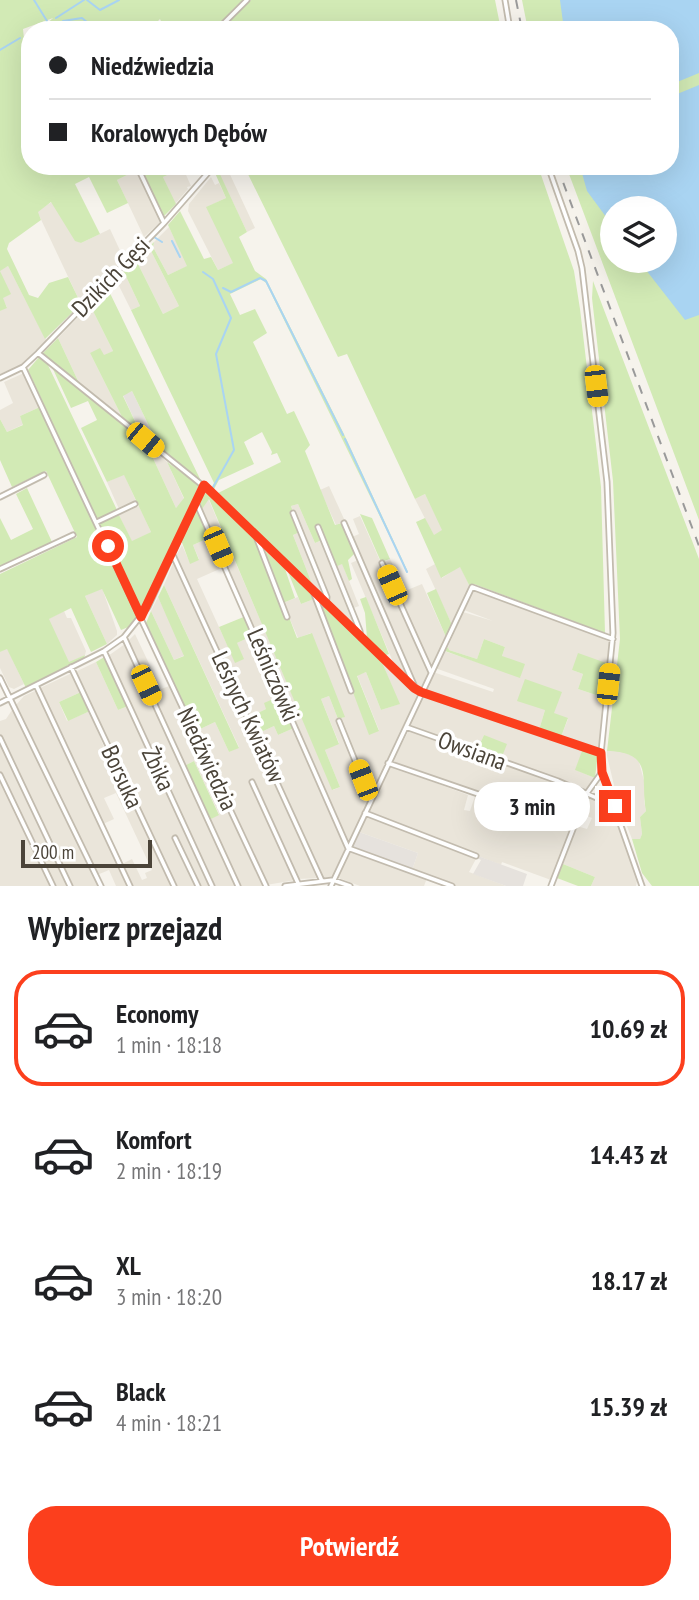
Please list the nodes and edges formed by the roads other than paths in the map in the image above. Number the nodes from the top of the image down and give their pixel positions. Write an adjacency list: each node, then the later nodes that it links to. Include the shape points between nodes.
1 (247, 0): 3 (street)
2 (505, 0): 4 (street)
3 (226, 21)
4 (508, 21)
5 (141, 175): 8 (street)
6 (206, 175): 8 (street, Dzikich Gęsi)
7 (551, 175): 32 (street, via 578,251 584,283 607,482)
8 (164, 223): 9 (street, Dzikich Gęsi)
9 (38, 353): 10 (street, Dzikich Gęsi); 13 (street)
10 (23, 367): 11 (street, Dzikich Gęsi); 18 (street, Niedźwiedzia)
11 (0, 378)
12 (44, 475): 14 (street)
13 (204, 485): 15 (street); 22 (street)
14 (0, 497)
15 (196, 502): 23 (street); 57 (street, Leśniczówki)
16 (135, 504): 18 (street)
17 (293, 513): 27 (street, via 327,597)
18 (97, 522): 28 (street, Niedźwiedzia)
19 (344, 523): 38 (street)
20 (318, 527): 31 (street)
21 (73, 535): 25 (street)
22 (256, 537): 26 (street); 29 (street)
23 (172, 554): 28 (street); 60 (street, Leśnych Kwiatów)
24 (382, 563): 35 (street)
25 (0, 569)
26 (314, 592): 27 (street); 39 (street)
27 (326, 605): 31 (street)
28 (141, 617): 30 (street); 70 (street, Niedźwiedzia)
29 (287, 617)
30 (124, 637): 33 (street); 69 (street)
31 (361, 638): 38 (street)
32 (613, 639): 35 (street, via 472,587); 46 (street)
33 (104, 651): 34 (street); 68 (street, Żbika)
34 (71, 667): 37 (street); 66 (street, Borsuka)
35 (431, 672): 40 (street)
36 (0, 678): 41 (street)
37 (36, 685): 41 (street); 65 (street)
38 (414, 688): 40 (street)
39 (351, 691)
40 (421, 692): 44 (street); 46 (street)
41 (11, 698): 42 (street); 64 (street)
42 (0, 703)
43 (339, 721): 52 (street)
44 (405, 727): 47 (street); 51 (street, Owsiana)
45 (0, 738): 63 (street)
46 (601, 753): 48 (street)
47 (388, 763): 52 (street); 55 (street)
48 (602, 772): 51 (street); 53 (street)
49 (0, 775): 62 (street)
50 (252, 782): 61 (street)
51 (587, 793): 53 (street, Owsiana); 55 (street)
52 (371, 800): 54 (street)
53 (615, 806): 76 (street)
54 (365, 813): 57 (street); 58 (street)
55 (574, 827): 75 (street)
56 (176, 838): 67 (street)
57 (348, 848): 59 (street); 74 (street)
58 (477, 856)
59 (333, 880): 60 (street); 72 (street); 73 (street)
60 (322, 881): 61 (street)
61 (298, 883): 71 (street)
62 (53, 886)
63 (70, 886)
64 (101, 886)
65 (130, 886)
66 (174, 886)
67 (198, 886)
68 (212, 886)
69 (238, 886)
70 (266, 886)
71 (285, 886)
72 (331, 886)
73 (350, 886)
74 (452, 886)
75 (551, 886)
76 (642, 886)

